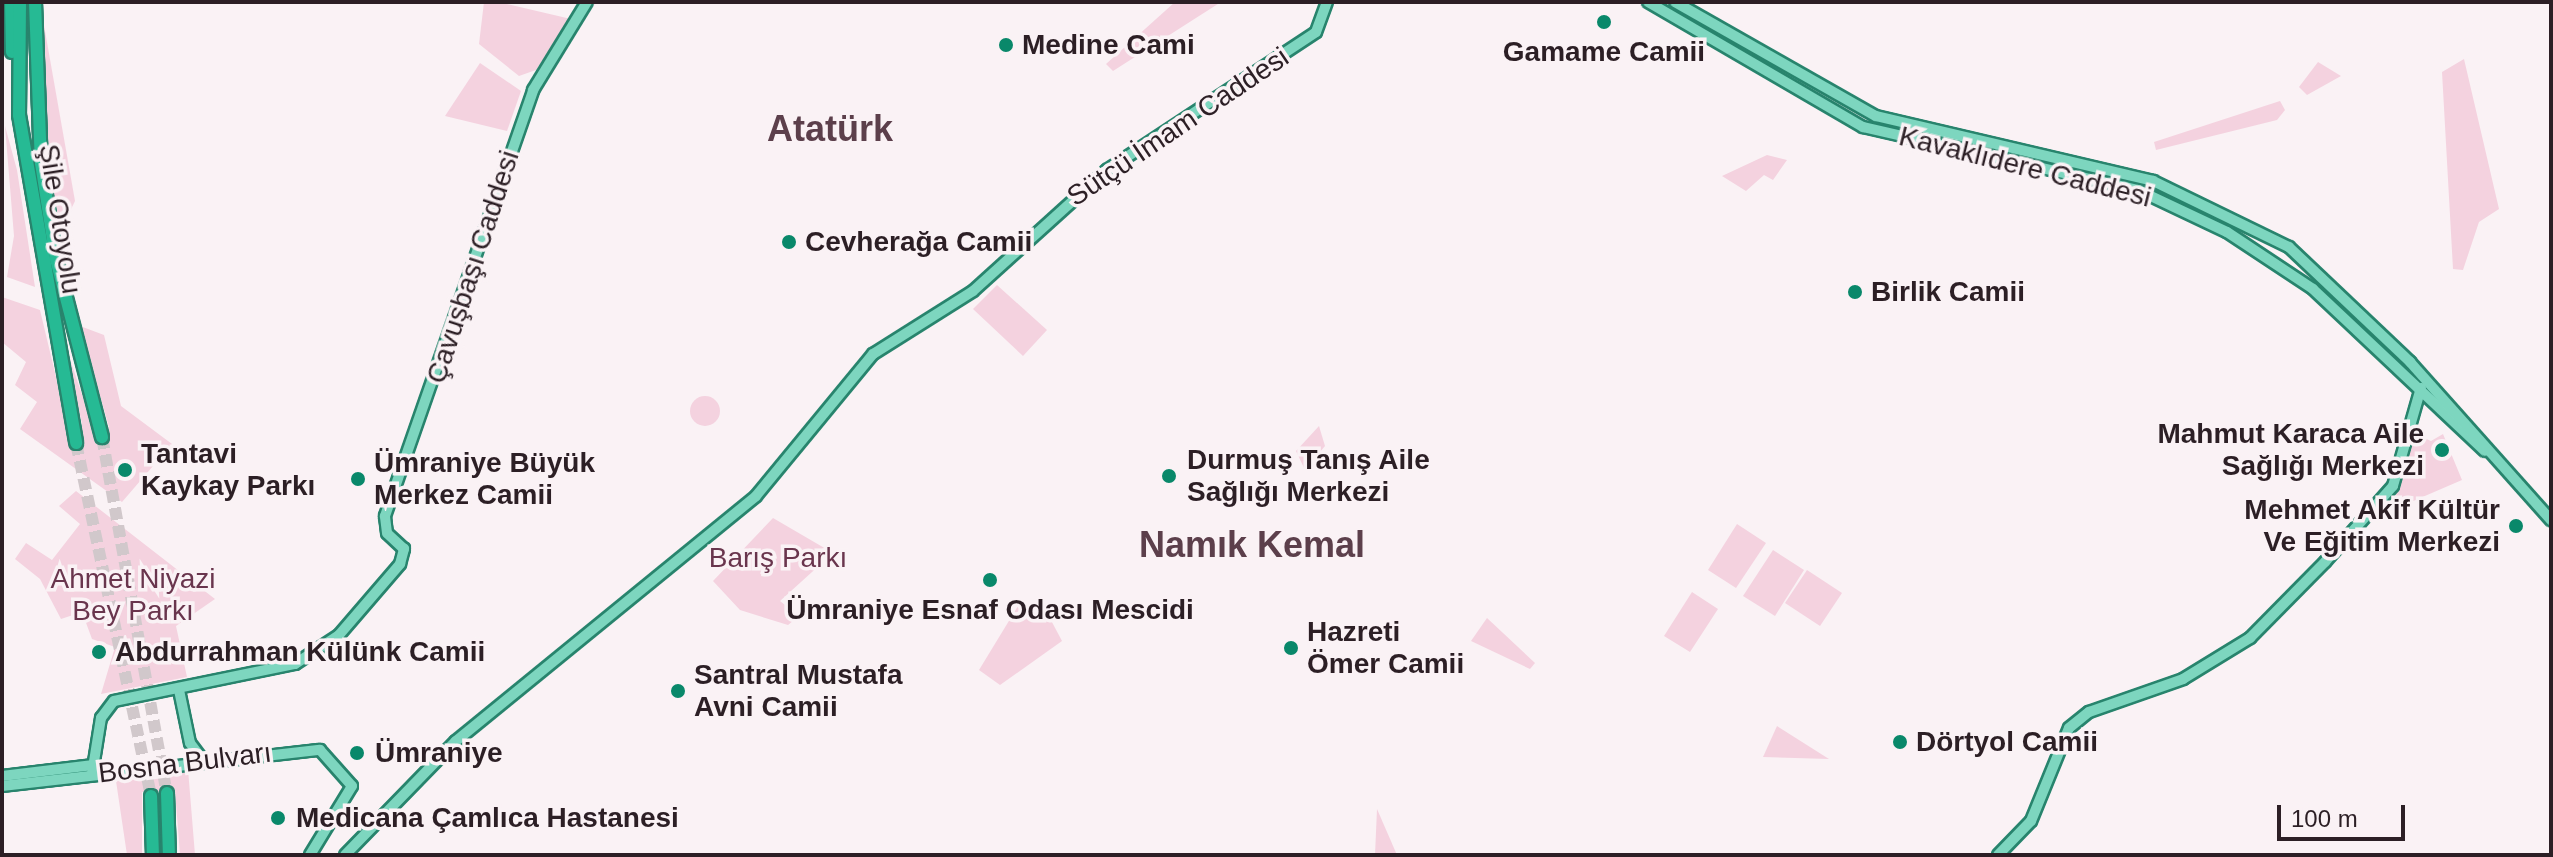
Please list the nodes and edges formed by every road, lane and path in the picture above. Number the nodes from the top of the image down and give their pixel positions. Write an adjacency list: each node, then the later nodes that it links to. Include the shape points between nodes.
1 (11, 2): 9 (highway)
2 (20, 2): 9 (highway, Şile Otoyolu)
3 (35, 2): 15 (highway, Şile Otoyolu, via 43,177 56,259)
4 (587, 2): 19 (main road, Çavuşbaşı Caddesi, via 533,90 503,168 453,334 385,516 392,541 404,549 400,564 322,650 273,672)
5 (1327, 2): 31 (main road, Sütçü İmam Caddesi, via 1316,32 1107,170 973,291 873,354 756,496 456,741)
6 (1675, 2): 8 (main road, Kavaklıdere Caddesi)
7 (1654, 4): 11 (main road, Kavaklıdere Caddesi)
8 (1855, 105): 10 (main road, Kavaklıdere Caddesi); 11 (main road)
9 (19, 115): 16 (highway, Şile Otoyolu)
10 (1876, 116): 12 (main road); 13 (main road, Kavaklıdere Caddesi, via 2153,181 2233,217 2319,271)
11 (1848, 120): 12 (main road, Kavaklıdere Caddesi)
12 (1874, 129): 14 (main road, Kavaklıdere Caddesi, via 2163,200 2227,232 2313,289)
13 (2427, 381): 14 (main road); 17 (main road, Kavaklıdere Caddesi)
14 (2419, 390): 17 (main road, Kavaklıdere Caddesi); 32 (main road, via 2393,486 2325,562 2250,638 2182,680 2089,712 2069,728 2031,821)
15 (102, 437)
16 (76, 443)
17 (2500, 461): 18 (main road)
18 (2551, 520)
19 (179, 690): 20 (main road, via 190,743); 21 (main road, via 114,701 101,718)
20 (202, 759): 21 (main road, Bosna Bulvarı); 26 (main road, Bosna Bulvarı, via 311,748 326,754 352,786)
21 (93, 770): 22 (main road, Bosna Bulvarı); 23 (main road, Bosna Bulvarı)
22 (2, 776)
23 (2, 786)
24 (167, 793): 28 (highway)
25 (151, 796): 27 (highway)
26 (318, 843): 29 (main road); 30 (main road)
27 (153, 855)
28 (169, 855)
29 (310, 855)
30 (323, 855)
31 (345, 855)
32 (1998, 855)

